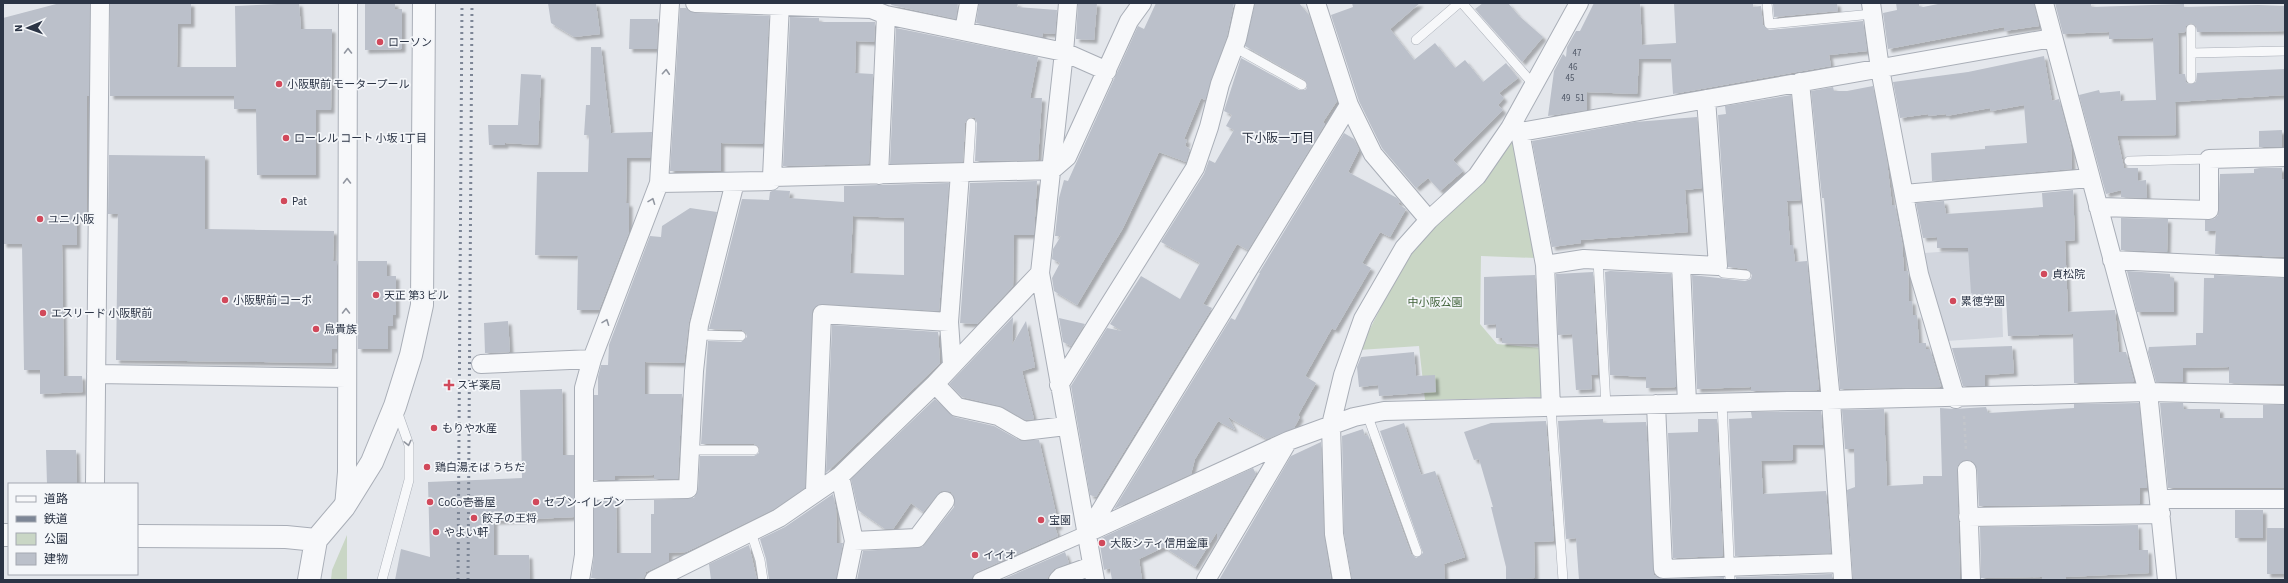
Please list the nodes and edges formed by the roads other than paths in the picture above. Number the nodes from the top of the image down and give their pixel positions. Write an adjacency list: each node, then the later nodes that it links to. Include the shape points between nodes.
1 (100, 3): 63 (street)
2 (348, 3): 64 (street, one-way to 2)
3 (424, 3): 74 (street, via 422,305 414,346)
4 (670, 3): 45 (street, one-way to 4)
5 (695, 3): 15 (street)
6 (969, 3): 19 (street)
7 (1068, 3): 24 (street)
8 (1142, 3): 27 (street, via 1129,21)
9 (1245, 3): 22 (street)
10 (1316, 3): 33 (street)
11 (1579, 3): 30 (street)
12 (1767, 3): 16 (lane, via 1769,24)
13 (2044, 3): 20 (street)
14 (1465, 4): 21 (lane); 30 (lane)
15 (780, 5): 17 (street); 42 (street)
16 (1871, 8): 26 (street)
17 (876, 9): 19 (street); 41 (street)
18 (2191, 29): 25 (lane)
19 (964, 31): 24 (street)
20 (2052, 38): 26 (street); 43 (street)
21 (1416, 40)
22 (1234, 47): 31 (lane); 66 (street, via 1195,168)
23 (2285, 51): 25 (lane)
24 (1064, 52): 27 (street); 39 (street)
25 (2191, 53): 28 (lane)
26 (1880, 69): 29 (street); 46 (street)
27 (1106, 71): 39 (street, via 1067,157)
28 (2192, 79)
29 (1800, 82): 32 (street); 70 (street)
30 (1533, 84): 35 (street)
31 (1302, 85)
32 (1706, 99): 35 (street); 53 (street)
33 (1350, 105): 48 (street, via 1373,154); 94 (street)
34 (971, 123): 40 (lane)
35 (1515, 130): 48 (street, via 1477,176); 51 (street)
36 (2285, 157): 37 (street)
37 (2209, 159): 38 (lane); 47 (street, via 2209,210)
38 (2129, 161)
39 (1052, 170): 40 (street); 55 (street)
40 (964, 173): 41 (street); 57 (street)
41 (879, 175): 42 (street)
42 (772, 177): 44 (street, via 772,181)
43 (2090, 178): 46 (street); 47 (street)
44 (735, 182): 45 (street); 58 (street)
45 (659, 183): 60 (street, one-way to 45)
46 (1904, 194): 69 (street, via 1919,274)
47 (2098, 206): 50 (street)
48 (1429, 220): 78 (street, via 1404,248 1363,319 1344,375)
49 (1598, 260): 51 (street); 52 (street); 75 (lane)
50 (2112, 260): 54 (street); 67 (street)
51 (1545, 264): 76 (street)
52 (1681, 264): 53 (street); 71 (street)
53 (1718, 266): 56 (lane, via 1723,273)
54 (2285, 268)
55 (1040, 273): 62 (street); 66 (street)
56 (1746, 275)
57 (949, 322): 62 (street); 87 (street, via 822,314)
58 (698, 335): 59 (lane); 81 (street)
59 (741, 336)
60 (592, 359): 61 (street); 86 (street, via 584,388)
61 (481, 364)
62 (952, 365): 65 (street)
63 (96, 374): 64 (street); 85 (street)
64 (346, 378): 91 (street, via 347,472)
65 (935, 384): 79 (street, via 957,407 998,416 1024,431); 84 (street)
66 (1059, 385): 79 (street)
67 (2148, 392): 68 (street); 69 (street); 90 (street)
68 (2285, 395)
69 (1960, 398): 70 (street)
70 (1831, 402): 72 (street); 99 (street)
71 (1688, 403): 72 (street); 73 (street)
72 (1722, 403): 101 (lane)
73 (1656, 404): 75 (street); 101 (street, via 1662,569)
74 (395, 406): 91 (street, via 372,462); 103 (lane, one-way to 103, via 409,445 409,480)
75 (1606, 406): 76 (street)
76 (1551, 408): 77 (street, via 1384,411); 112 (lane)
77 (1367, 414): 78 (street); 98 (lane)
78 (1331, 425): 80 (street); 111 (street, via 1334,534)
79 (1066, 426): 94 (street)
80 (1288, 441): 94 (street); 110 (street)
81 (690, 450): 82 (lane); 86 (street, via 688,489)
82 (754, 450)
83 (1967, 470): 92 (street)
84 (840, 476): 87 (street); 97 (street)
85 (95, 483)
86 (584, 491): 104 (street, via 584,555)
87 (816, 492): 93 (street, via 780,518)
88 (2285, 499): 90 (street)
89 (945, 500): 97 (street, via 917,538)
90 (2160, 506): 92 (street); 114 (street)
91 (344, 507): 96 (street)
92 (1968, 517): 113 (street)
93 (750, 532): 105 (street); 106 (lane, via 760,560)
94 (1087, 533): 100 (street); 108 (street)
95 (138, 536): 96 (street, via 286,537)
96 (316, 540): 102 (street)
97 (854, 541): 107 (street)
98 (1417, 552)
99 (1843, 572): 101 (street)
100 (1094, 573): 109 (street, via 1061,577)
101 (1730, 574)
102 (308, 580)
103 (382, 580)
104 (580, 580)
105 (654, 580)
106 (763, 580)
107 (846, 580)
108 (980, 580)
109 (1058, 580)
110 (1206, 580)
111 (1342, 580)
112 (1563, 580)
113 (1971, 580)
114 (2167, 580)

